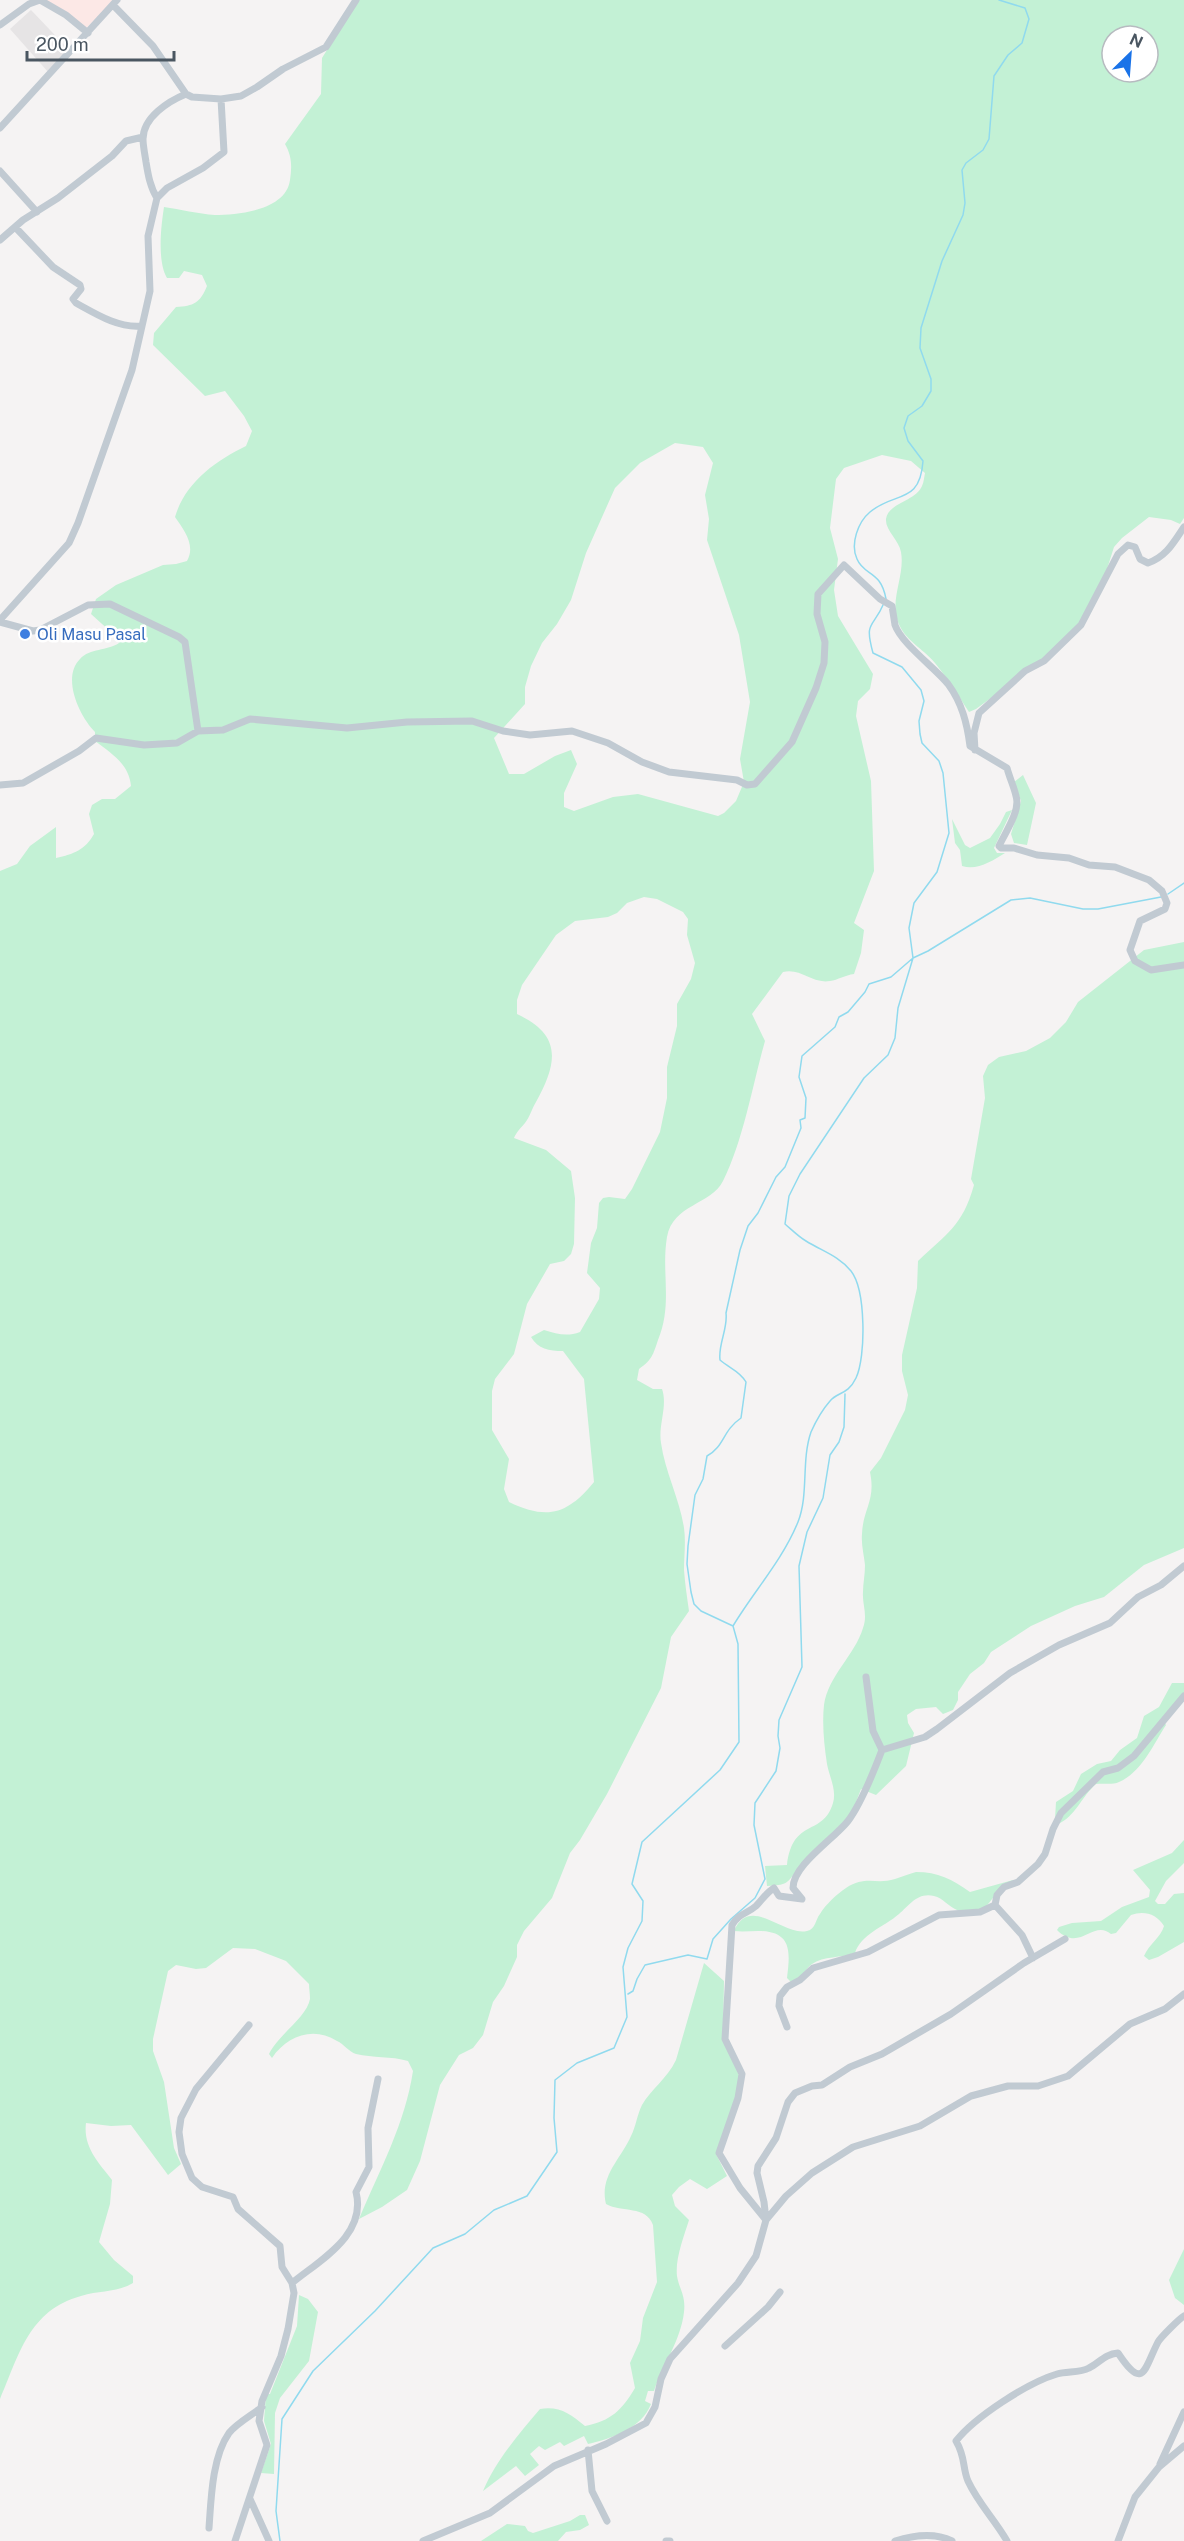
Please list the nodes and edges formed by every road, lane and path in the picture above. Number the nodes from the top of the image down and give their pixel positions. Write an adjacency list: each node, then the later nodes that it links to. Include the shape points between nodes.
1 (356, 0): 6 (street, via 332,41 318,53 283,69 241,96)
2 (115, 3): 4 (street); 5 (street, via 153,46)
3 (0, 25): 4 (street, via 40,0)
4 (88, 33): 7 (street)
5 (186, 94): 6 (street); 8 (street, via 151,118)
6 (221, 99): 10 (street, via 224,152)
7 (0, 129)
8 (143, 137): 10 (street, via 147,171); 11 (street, via 126,141)
9 (0, 171): 11 (street)
10 (157, 198): 14 (street, via 148,236 150,291)
11 (37, 212): 12 (street)
12 (15, 228): 13 (street); 14 (street, via 54,267 80,285 73,299 76,303 111,320)
13 (0, 240)
14 (141, 326): 16 (street, via 128,386 69,543)
15 (1184, 527): 18 (street, via 1170,549 1148,563 1140,559 1135,547 1124,547 1081,625 1055,652 1025,671 978,713)
16 (0, 621): 17 (street, via 40,630 88,605 110,604 179,637 185,642)
17 (198, 731): 18 (street, via 223,730 250,719 347,728 472,721 530,735 573,731 669,772 755,784 792,742 816,688 824,663 825,642 817,614 818,594 843,565 892,606 896,627 904,639 948,685 961,705 970,746); 19 (street, via 177,743 144,745 96,738 23,783)
18 (975, 750): 20 (street, via 1007,768 1017,797 999,846 1115,867 1149,880 1162,891 1167,903 1165,909 1140,921 1130,950 1135,961 1151,970)
19 (0, 785)
20 (1184, 965)
21 (1184, 1566): 24 (street, via 1161,1586 1138,1597 1110,1623 1059,1645 1010,1673 925,1737)
22 (866, 1677): 24 (street, via 873,1731)
23 (1184, 1696): 25 (street, via 1134,1756 1118,1768 1103,1772 1061,1814 1038,1864 1018,1882 1004,1887)
24 (882, 1750): 32 (street, via 847,1822 794,1881 793,1888 802,1899 779,1896 774,1888 732,1925 724,2039 742,2074 719,2153)
25 (995, 1905): 27 (street, via 1022,1935); 30 (street, via 980,1912 939,1915 868,1952 813,1968 780,1996 779,2006)
26 (1065, 1939): 27 (street)
27 (1033, 1958): 32 (street, via 951,2014 882,2054 850,2067 822,2085 795,2092 776,2138 758,2166)
28 (1184, 1994): 32 (street, via 1165,2009 1131,2024 1068,2076 1038,2086 1008,2086 971,2096 920,2126 845,2151 812,2173)
29 (249, 2025): 33 (street, via 186,2105 180,2144 192,2178 202,2187 233,2197 238,2208 280,2246 282,2267)
30 (787, 2026)
31 (378, 2079): 33 (street, via 368,2128 369,2167 356,2192 360,2206 357,2217 331,2253)
32 (766, 2220): 40 (street, via 756,2256 738,2283 670,2359 646,2423)
33 (292, 2283): 37 (street, via 294,2293 281,2356)
34 (780, 2292): 36 (street)
35 (1184, 2316): 50 (street, via 1160,2339 1147,2370 1142,2373 1135,2374 1118,2353 1112,2354 1088,2369 1040,2380 966,2428 957,2441 964,2454 964,2470)
36 (725, 2346)
37 (262, 2407): 42 (street, via 259,2421 267,2445); 44 (street, via 230,2433 224,2444 212,2483)
38 (1184, 2412): 41 (street)
39 (1184, 2446): 41 (street)
40 (588, 2450): 43 (street, via 592,2491); 47 (street, via 554,2466 490,2514)
41 (1159, 2467): 51 (street, via 1135,2497)
42 (250, 2499): 45 (street); 46 (street)
43 (607, 2521)
44 (209, 2528)
45 (235, 2541)
46 (269, 2541)
47 (423, 2541)
48 (895, 2541): 49 (street, via 928,2535)
49 (952, 2541)
50 (1007, 2541)
51 (1118, 2541)

